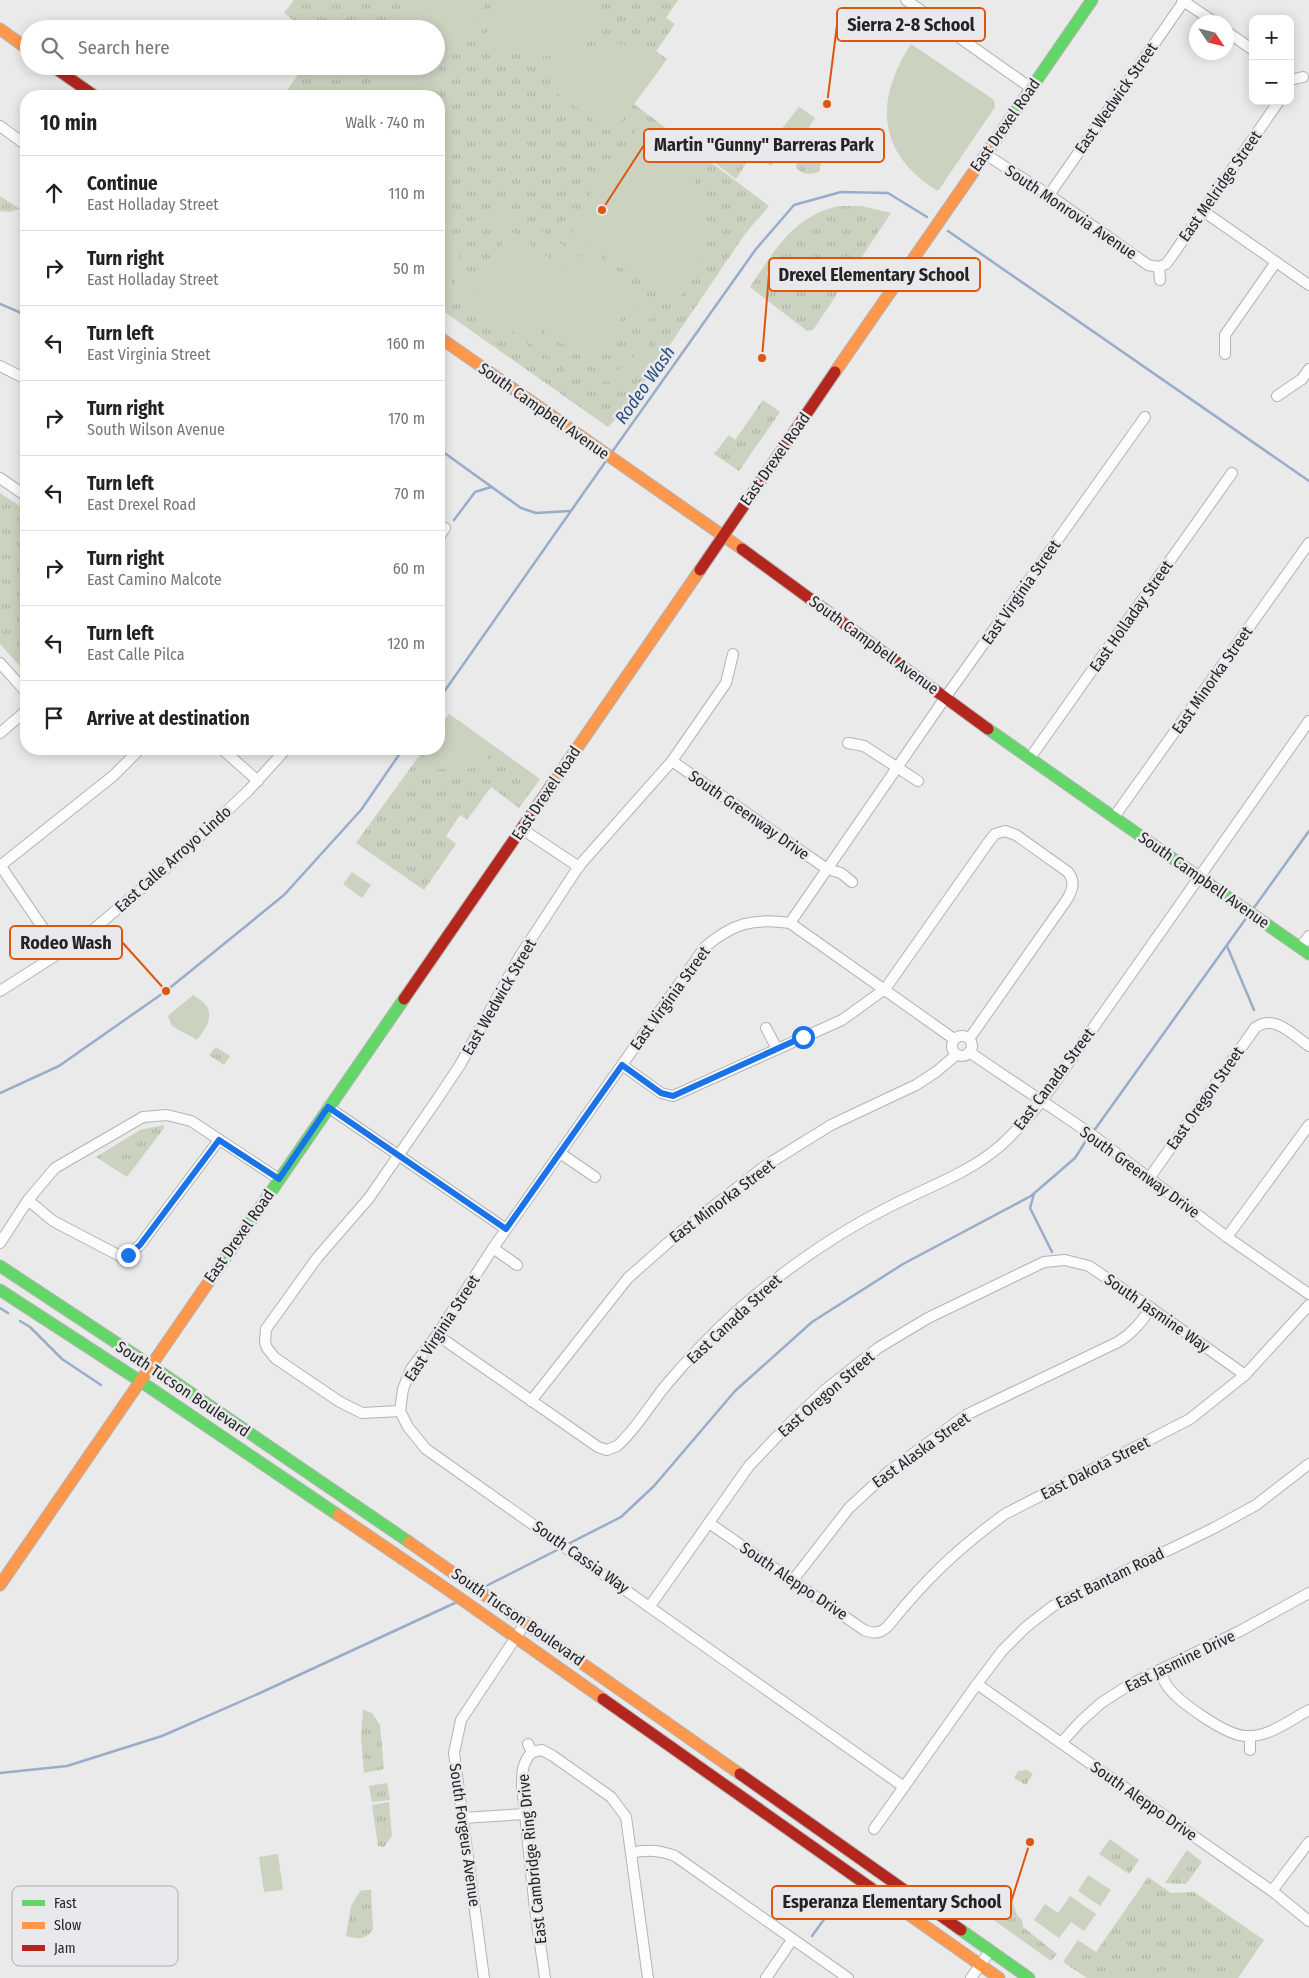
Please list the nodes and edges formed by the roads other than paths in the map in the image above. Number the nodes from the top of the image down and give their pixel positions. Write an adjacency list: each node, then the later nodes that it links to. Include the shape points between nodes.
1 (906, 0): 12 (street)
2 (1092, 0): 12 (main road, East Drexel Road)
3 (1183, 0): 4 (street); 18 (street, East Wedwick Street)
4 (1204, 15)
5 (0, 30): 7 (main road)
6 (1234, 37): 8 (street)
7 (20, 44)
8 (1249, 47)
9 (65, 75): 13 (main road)
10 (1303, 77): 11 (street)
11 (1294, 79)
12 (1031, 88): 17 (main road, East Drexel Road)
13 (86, 90)
14 (1276, 105): 19 (street, East Melridge Street)
15 (0, 126): 16 (street)
16 (20, 141)
17 (985, 154): 18 (street, South Monrovia Avenue); 34 (main road, East Drexel Road)
18 (1049, 195): 21 (street, South Monrovia Avenue, via 1148,265)
19 (1203, 211): 20 (street); 21 (street, East Melridge Street, via 1169,260)
20 (1276, 262): 23 (street); 25 (street, via 1225,335)
21 (1159, 267): 22 (street)
22 (1160, 280)
23 (1309, 286)
24 (445, 341): 34 (main road, South Campbell Avenue)
25 (1225, 354)
26 (0, 366): 28 (street)
27 (1309, 370): 29 (street, via 1302,379)
28 (20, 375)
29 (1277, 396)
30 (1145, 417): 39 (street, East Virginia Street)
31 (1232, 474): 47 (street, East Holladay Street)
32 (0, 478): 33 (street)
33 (20, 492)
34 (723, 535): 39 (main road, South Campbell Avenue); 53 (main road, East Drexel Road)
35 (1309, 543): 52 (street, East Minorka Street)
36 (733, 654): 48 (street, East Wedwick Street, via 726,683)
37 (0, 663): 38 (street)
38 (20, 685)
39 (945, 698): 47 (main road, South Campbell Avenue); 49 (street, East Virginia Street)
40 (20, 716): 42 (street)
41 (1309, 721): 57 (street, East Canada Street)
42 (0, 733)
43 (848, 743): 49 (street, via 864,746)
44 (134, 755): 54 (street, via 113,776)
45 (229, 755): 50 (street)
46 (281, 755): 50 (street, East Calle Arroyo Lindo)
47 (1030, 758): 52 (main road, South Campbell Avenue)
48 (672, 761): 55 (street, East Wedwick Street); 56 (street, South Greenway Drive)
49 (897, 767): 51 (street); 56 (street, East Virginia Street)
50 (258, 781): 62 (street, East Calle Arroyo Lindo, via 165,869 83,938)
51 (918, 781)
52 (1114, 817): 57 (main road, South Campbell Avenue)
53 (522, 829): 55 (street); 74 (main road, East Drexel Road)
54 (0, 866): 62 (street)
55 (578, 867): 78 (street, East Wedwick Street, via 512,970 460,1065)
56 (827, 869): 58 (street, via 841,873); 59 (street, East Virginia Street)
57 (1200, 877): 61 (main road, South Campbell Avenue); 73 (street, East Canada Street)
58 (852, 882)
59 (790, 923): 63 (street); 72 (street, East Virginia Street, via 758,922 734,926 718,936 705,947)
60 (1309, 936): 61 (street)
61 (1305, 951)
62 (60, 953): 64 (street, East Calle Arroyo Lindo)
63 (885, 989): 66 (street); 67 (street, via 995,834 1004,831 1016,836 1068,872 1073,886 1068,898); 69 (street, via 842,1020)
64 (0, 991)
65 (766, 1028): 69 (street)
66 (954, 1039): 67 (street, via 962,1036); 71 (street, via 951,1046)
67 (969, 1039): 70 (street, via 972,1047)
68 (1309, 1046): 80 (street, East Oregon Street, via 1280,1025 1264,1020 1248,1037)
69 (777, 1049): 72 (street, via 673,1098)
70 (969, 1052): 71 (street, via 963,1056); 73 (street, South Greenway Drive)
71 (956, 1054): 98 (street, East Minorka Street, via 916,1086 831,1125 765,1166 679,1232 628,1278)
72 (622, 1065): 77 (street, East Virginia Street)
73 (1041, 1102): 80 (street, South Greenway Drive); 98 (street, East Canada Street, via 1005,1141 978,1162 869,1218 771,1283 704,1343 622,1442 608,1452)
74 (328, 1107): 78 (street); 81 (main road, East Drexel Road)
75 (1309, 1125): 84 (street)
76 (219, 1140): 81 (street); 82 (street, via 191,1121 167,1115 143,1117 55,1168); 82 (street, via 128,1258 53,1221)
77 (560, 1153): 79 (street); 83 (street, East Virginia Street)
78 (398, 1155): 83 (street); 99 (street, East Wedwick Street, via 369,1198 317,1258 281,1307 266,1329 263,1344 275,1358 362,1413)
79 (595, 1177)
80 (1150, 1177): 84 (street, South Greenway Drive)
81 (279, 1179): 95 (main road, East Drexel Road)
82 (28, 1200): 85 (street)
83 (506, 1229): 86 (street, East Virginia Street)
84 (1227, 1237): 91 (street, South Greenway Drive)
85 (0, 1243)
86 (493, 1248): 88 (street); 94 (street, East Virginia Street)
87 (1065, 1260): 93 (street, South Jasmine Way, via 1089,1266); 101 (street, East Oregon Street, via 1044,1262 1022,1272 928,1318 878,1348 825,1390 786,1427 749,1466)
88 (517, 1265)
89 (0, 1266): 95 (main road, South Tucson Boulevard)
90 (0, 1290): 97 (main road, South Tucson Boulevard)
91 (1309, 1294)
92 (1309, 1305): 96 (street, East Dakota Street)
93 (1151, 1308): 96 (street, South Jasmine Way); 102 (street, East Alaska Street, via 1130,1335 966,1415 888,1472 849,1508)
94 (437, 1335): 98 (street); 99 (street, East Virginia Street, via 411,1370)
95 (150, 1366): 97 (main road, East Drexel Road); 106 (main road, South Tucson Boulevard)
96 (1245, 1375): 107 (street, East Dakota Street, via 1190,1419 1005,1514 945,1561)
97 (140, 1381): 103 (main road, East Drexel Road); 108 (main road, South Tucson Boulevard)
98 (531, 1401)
99 (400, 1411): 105 (street, South Cassia Way, via 412,1433 426,1449)
100 (1309, 1464): 110 (street, East Bantam Road, via 1256,1504 1214,1528 1052,1606 1002,1651)
101 (709, 1523): 102 (street, South Aleppo Drive); 105 (street, East Oregon Street)
102 (794, 1580): 107 (street, South Aleppo Drive, via 864,1630)
103 (0, 1585)
104 (1309, 1593): 109 (street, East Jasmine Drive)
105 (650, 1606): 115 (street, South Cassia Way)
106 (526, 1622): 108 (street, South Forgeus Avenue); 124 (main road, South Tucson Boulevard)
107 (880, 1634)
108 (516, 1637): 117 (street, South Forgeus Avenue, via 461,1720 454,1753); 125 (main road, South Tucson Boulevard)
109 (1159, 1670): 112 (street, via 1178,1698 1223,1729); 113 (street, East Jasmine Drive, via 1101,1703)
110 (976, 1684): 113 (street, South Aleppo Drive); 115 (street, East Bantam Road)
111 (1309, 1710): 112 (street, via 1273,1730)
112 (1250, 1736): 114 (street)
113 (1061, 1743): 121 (street, South Aleppo Drive)
114 (1250, 1750)
115 (904, 1787): 118 (street, East Bantam Road)
116 (525, 1814): 117 (street); 120 (street, East Cambridge Ring Drive, via 522,1766 530,1748 542,1750 611,1797 626,1817); 127 (street, East Cambridge Ring Drive)
117 (463, 1818): 126 (street, South Forgeus Avenue)
118 (874, 1829)
119 (1309, 1842): 121 (street)
120 (631, 1852): 123 (street, via 662,1851 675,1856); 128 (street)
121 (1272, 1891): 122 (street, South Aleppo Drive)
122 (1309, 1921)
123 (792, 1940): 129 (street); 130 (street)
124 (990, 1951): 125 (street); 133 (main road, South Tucson Boulevard)
125 (980, 1965): 131 (street); 132 (main road, South Tucson Boulevard)
126 (484, 1978)
127 (545, 1978)
128 (648, 1978)
129 (766, 1978)
130 (848, 1978)
131 (971, 1978)
132 (999, 1978)
133 (1029, 1978)

